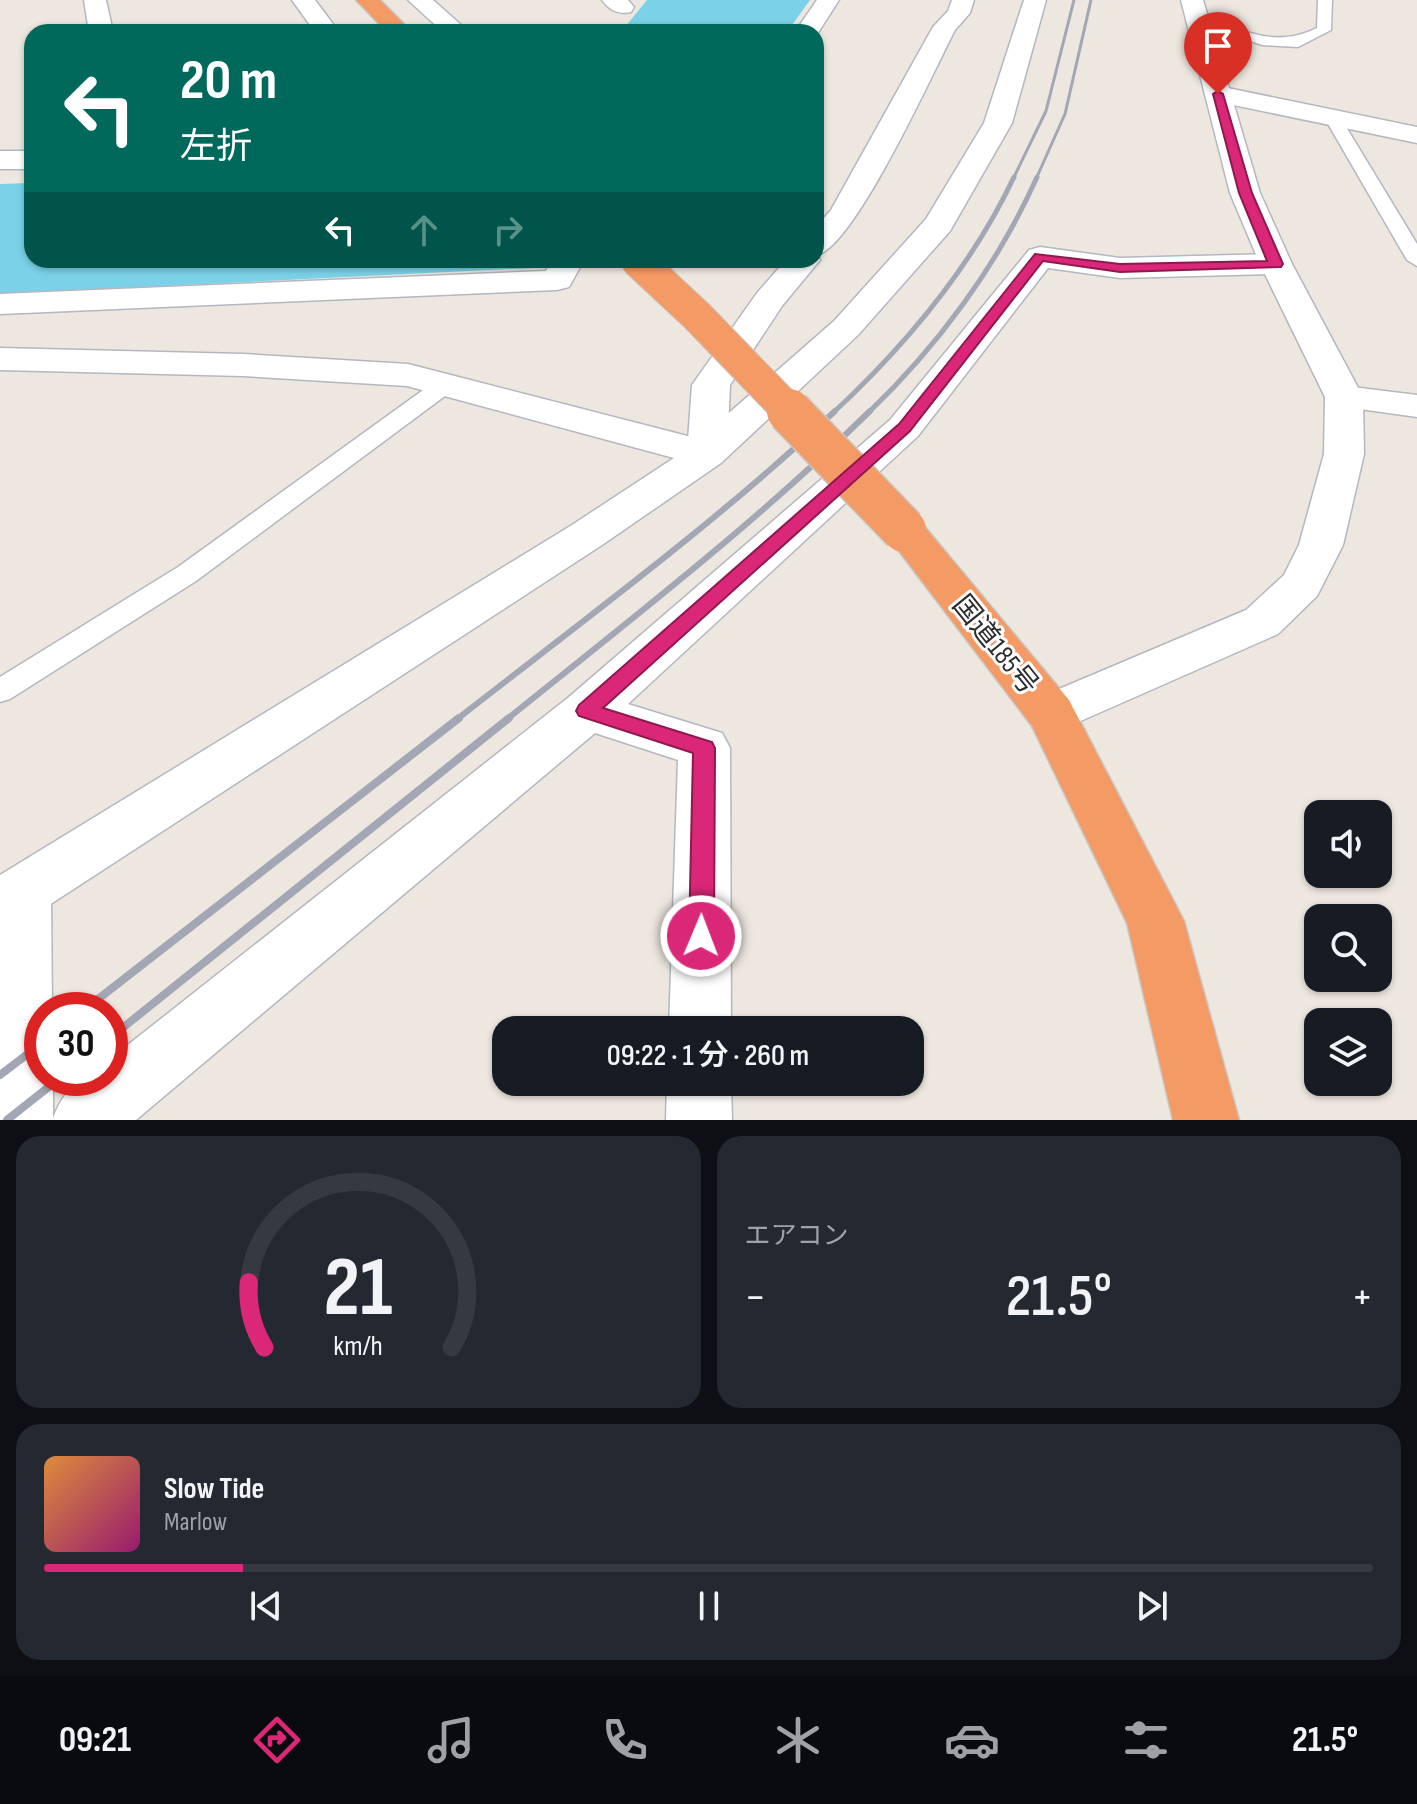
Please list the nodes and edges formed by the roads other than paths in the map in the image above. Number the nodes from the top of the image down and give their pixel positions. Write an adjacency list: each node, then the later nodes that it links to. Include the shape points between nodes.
1 (95, 0): 10 (street)
2 (303, 0): 11 (street)
3 (367, 0): 12 (highway)
4 (419, 0): 13 (street)
5 (828, 0): 14 (street)
6 (963, 0): 20 (street)
7 (1035, 0): 31 (street, via 998,123 939,224 846,328)
8 (1325, 0): 9 (lane, via 1324,30 1298,43 1262,41)
9 (1195, 10): 15 (street)
10 (100, 24)
11 (321, 24)
12 (392, 24)
13 (448, 24)
14 (812, 24)
15 (1218, 94): 16 (street); 22 (street, via 1245,193)
16 (1332, 117): 17 (street); 21 (lane)
17 (1417, 135)
18 (0, 160): 19 (street)
19 (24, 160)
20 (830, 211)
21 (1417, 260)
22 (1276, 264): 29 (street); 33 (street, via 1120,268 1040,257 904,428)
23 (564, 268): 26 (street, via 557,280)
24 (646, 268): 34 (highway, 国道185号, bridge, via 904,530)
25 (797, 268): 31 (street, via 711,385)
26 (0, 304)
27 (0, 359): 28 (street, via 243,365 408,375)
28 (445, 385): 31 (street); 32 (lane, via 187,574)
29 (1344, 397): 30 (street); 34 (street, via 1344,454 1321,545 1301,585 1262,622)
30 (1417, 406)
31 (707, 454): 35 (street)
32 (0, 691)
33 (587, 711): 36 (street, via 704,748); 39 (street)
34 (1051, 714): 41 (highway, 国道185号, via 1155,921)
35 (12, 899): 38 (street)
36 (700, 1016)
37 (699, 1096): 40 (street)
38 (20, 1120)
39 (85, 1120)
40 (699, 1120)
41 (1206, 1120)

